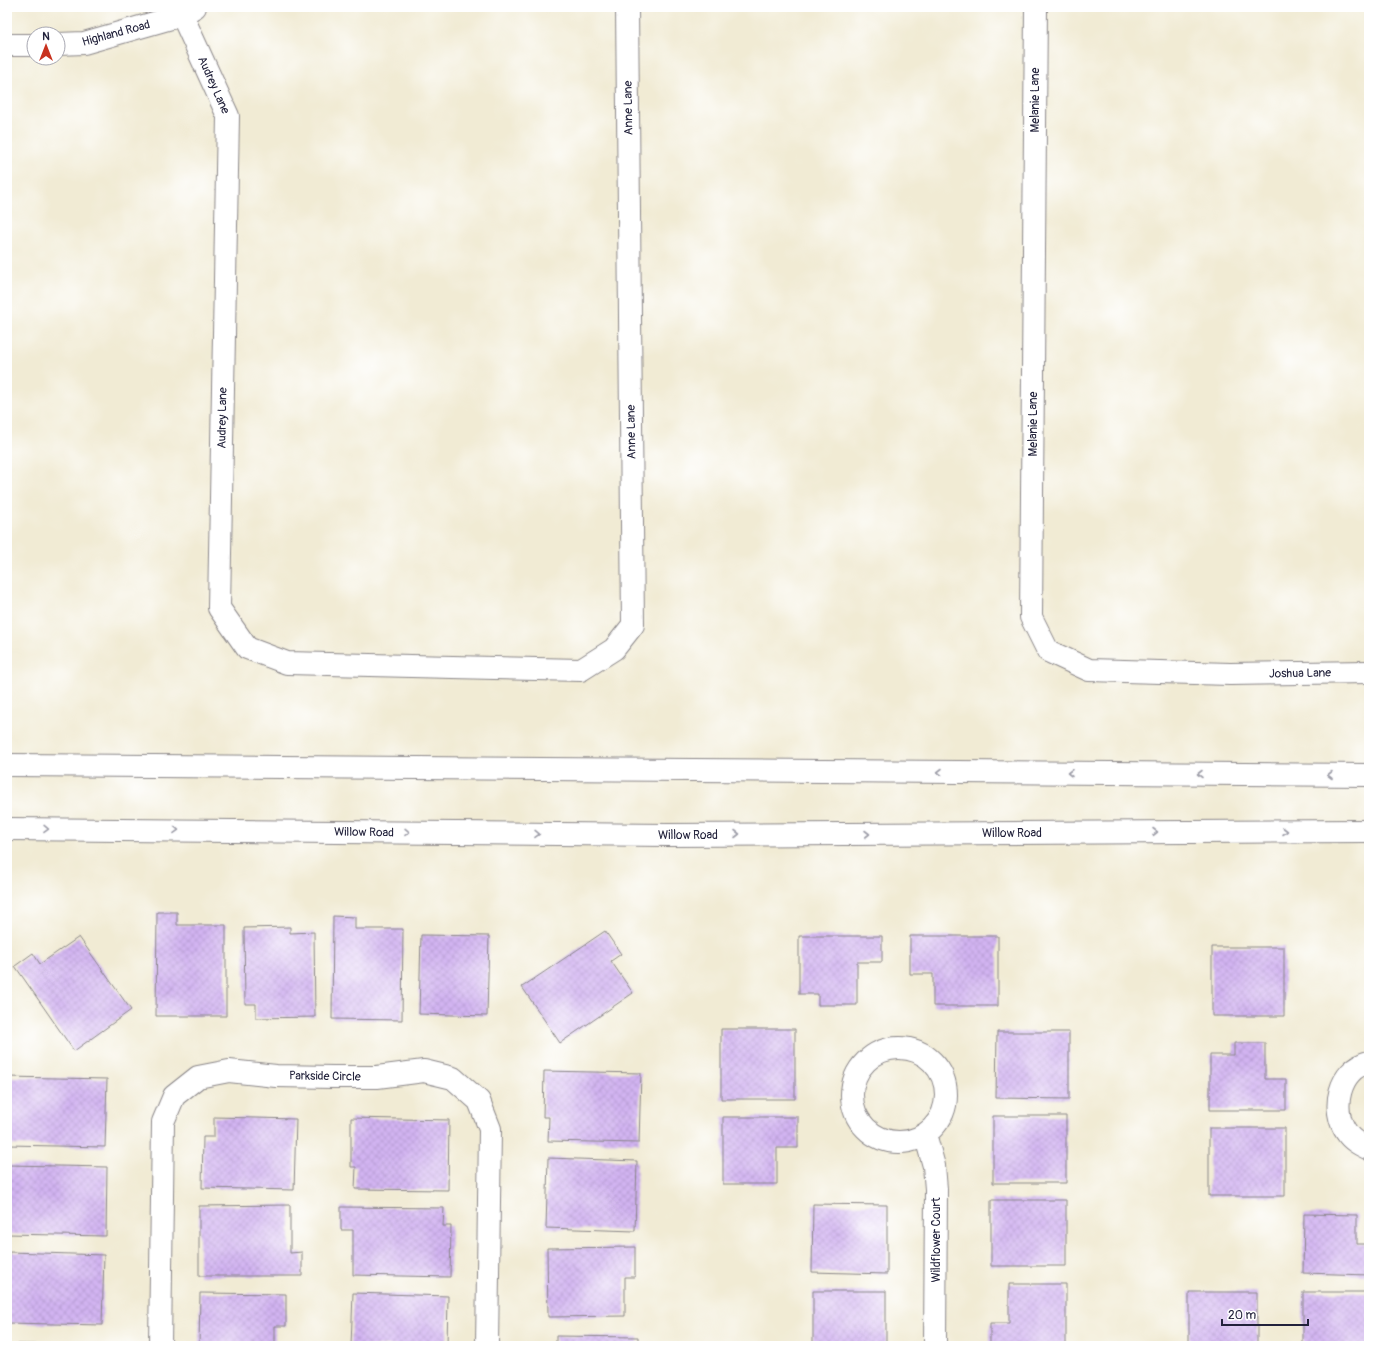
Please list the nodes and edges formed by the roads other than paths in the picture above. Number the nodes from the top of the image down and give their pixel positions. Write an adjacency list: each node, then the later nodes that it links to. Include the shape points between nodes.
1 (627, 7): 7 (street, Anne Lane, via 633,625 614,650 581,670)
2 (1036, 7): 9 (street, Melanie Lane, via 1031,617 1048,651 1088,670)
3 (185, 10): 5 (street, Highland Road, via 84,43); 7 (street, Audrey Lane, via 228,116 219,608 247,648 287,663)
4 (26, 44): 6 (street)
5 (66, 44)
6 (7, 45)
7 (418, 667)
8 (1369, 672): 9 (street, Joshua Lane)
9 (1230, 674)
10 (7, 766): 11 (street, one-way to 10)
11 (1369, 775)
12 (7, 829): 13 (street, Willow Road, one-way to 13, via 669,835)
13 (1369, 831)
14 (1369, 1062): 16 (street, via 1353,1071 1344,1081 1337,1108 1340,1122 1347,1134)
15 (925, 1134): 15 (street, via 935,1126 946,1101 942,1075 924,1055 912,1050 899,1048 873,1055 863,1064 853,1084 853,1107 857,1117 872,1134 893,1142 915,1140); 19 (street, Wildflower Court, via 934,1166 936,1190)
16 (1369, 1149)
17 (160, 1346): 18 (street, Parkside Circle, via 163,1122 174,1096 198,1078 229,1071 276,1076 377,1077 424,1071 452,1078 479,1101 490,1129)
18 (487, 1346)
19 (935, 1346)

